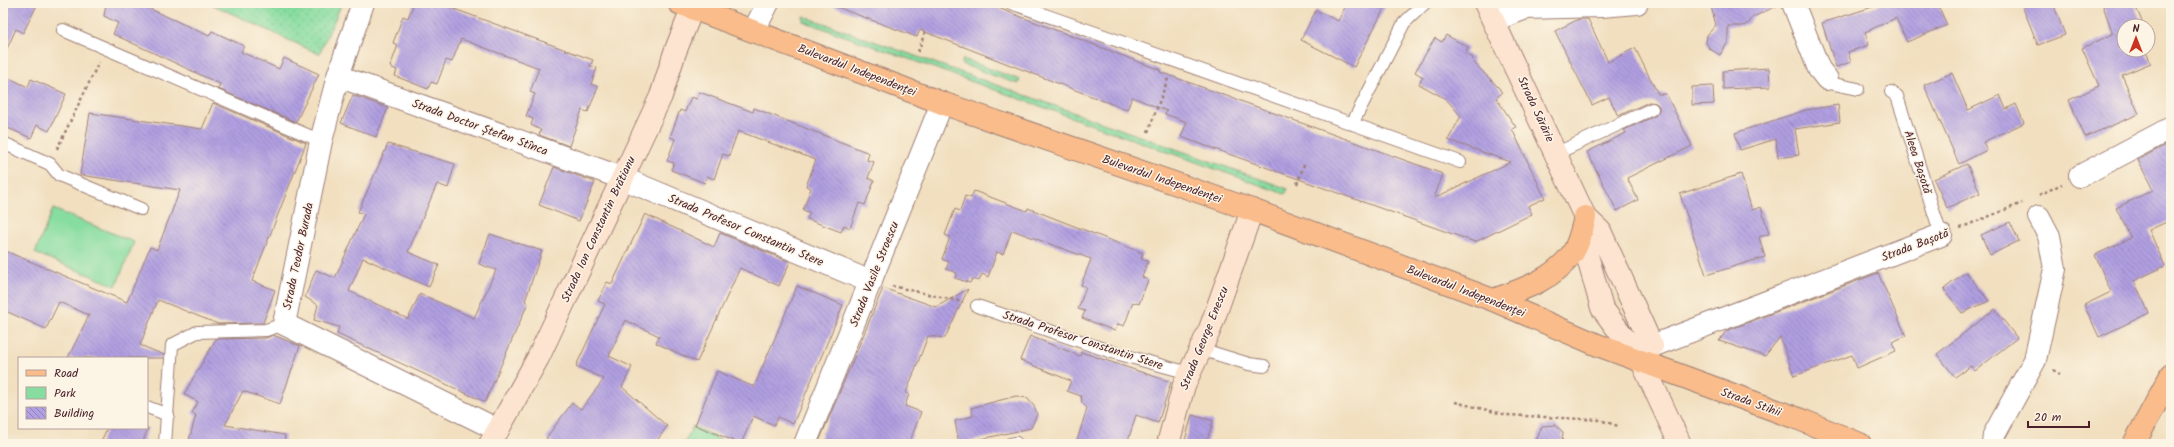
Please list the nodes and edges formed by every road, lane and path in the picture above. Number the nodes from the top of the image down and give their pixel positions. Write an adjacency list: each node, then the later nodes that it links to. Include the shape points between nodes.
1 (363, 3): 15 (street, Strada Teodor Burada)
2 (768, 3): 10 (street)
3 (1011, 3): 14 (lane)
4 (1425, 3): 21 (lane, via 1404,23)
5 (1637, 3): 8 (street)
6 (1793, 3): 16 (street, via 1819,69)
7 (686, 5): 10 (main road, Bulevardul Independenței); 31 (street, Strada Ion Constantin Brătianu, via 661,96)
8 (1490, 12): 26 (street, Strada Sărărie)
9 (63, 30): 12 (lane)
10 (754, 30): 19 (main road, Bulevardul Independenței)
11 (925, 32): 13 (path)
12 (105, 48): 24 (lane); 28 (path)
13 (918, 52)
14 (1174, 62): 21 (lane); 23 (path)
15 (338, 76): 24 (street, Strada Teodor Burada); 31 (street, Strada Doctor Ștefan Stînca)
16 (1826, 79): 17 (lane, via 1834,84)
17 (1858, 88)
18 (1891, 92): 37 (lane, Aleea Bașotă, via 1897,96)
19 (942, 103): 35 (main road, Bulevardul Independenței); 38 (street, Strada Vasile Stroescu)
20 (1652, 109): 26 (lane)
21 (1352, 124): 27 (lane)
22 (2171, 128): 30 (street)
23 (1148, 132)
24 (321, 141): 41 (street, Strada Teodor Burada)
25 (3, 143): 28 (lane)
26 (1557, 153): 36 (street, Strada Sărărie)
27 (1460, 162)
28 (50, 164): 34 (lane, via 59,175)
29 (1304, 165): 32 (path)
30 (2080, 176): 33 (path, Strada Bașotă)
31 (622, 178): 38 (street, Strada Profesor Constantin Stere); 51 (street, Strada Ion Constantin Brătianu, via 538,358)
32 (1297, 184)
33 (2032, 206): 37 (path, Strada Bașotă); 57 (street, via 2049,236 2055,269 2035,360 1994,435)
34 (141, 209)
35 (1252, 210): 39 (main road, Bulevardul Independenței); 42 (street, Strada George Enescu, via 1210,329)
36 (1585, 217): 39 (main road, via 1572,254 1552,274); 43 (street, Strada Sărărie, via 1600,231); 43 (street, Strada Sărărie, via 1587,255 1602,308)
37 (1941, 235): 43 (street, Strada Bașotă)
38 (871, 282): 40 (path); 53 (street, Strada Vasile Stroescu)
39 (1492, 300): 43 (main road, Bulevardul Independenței, via 1600,346)
40 (977, 306): 45 (lane, Strada Profesor Constantin Stere, via 1112,352)
41 (284, 324): 49 (lane, via 266,330 197,332 172,345); 51 (street, Strada Teodor Burada)
42 (1200, 349): 44 (lane, via 1248,364); 45 (street, Strada George Enescu)
43 (1647, 354): 55 (street, Strada Sărărie); 56 (main road, Strada Stihii)
44 (1264, 366)
45 (1189, 373): 54 (street, Strada George Enescu)
46 (2171, 375): 58 (main road)
47 (1455, 402): 50 (path, via 1507,415 1600,420)
48 (148, 406): 49 (lane)
49 (168, 416): 52 (lane)
50 (1618, 426)
51 (494, 437)
52 (166, 444)
53 (805, 444)
54 (1168, 444)
55 (1680, 444)
56 (1860, 444)
57 (1993, 444)
58 (2134, 444)

